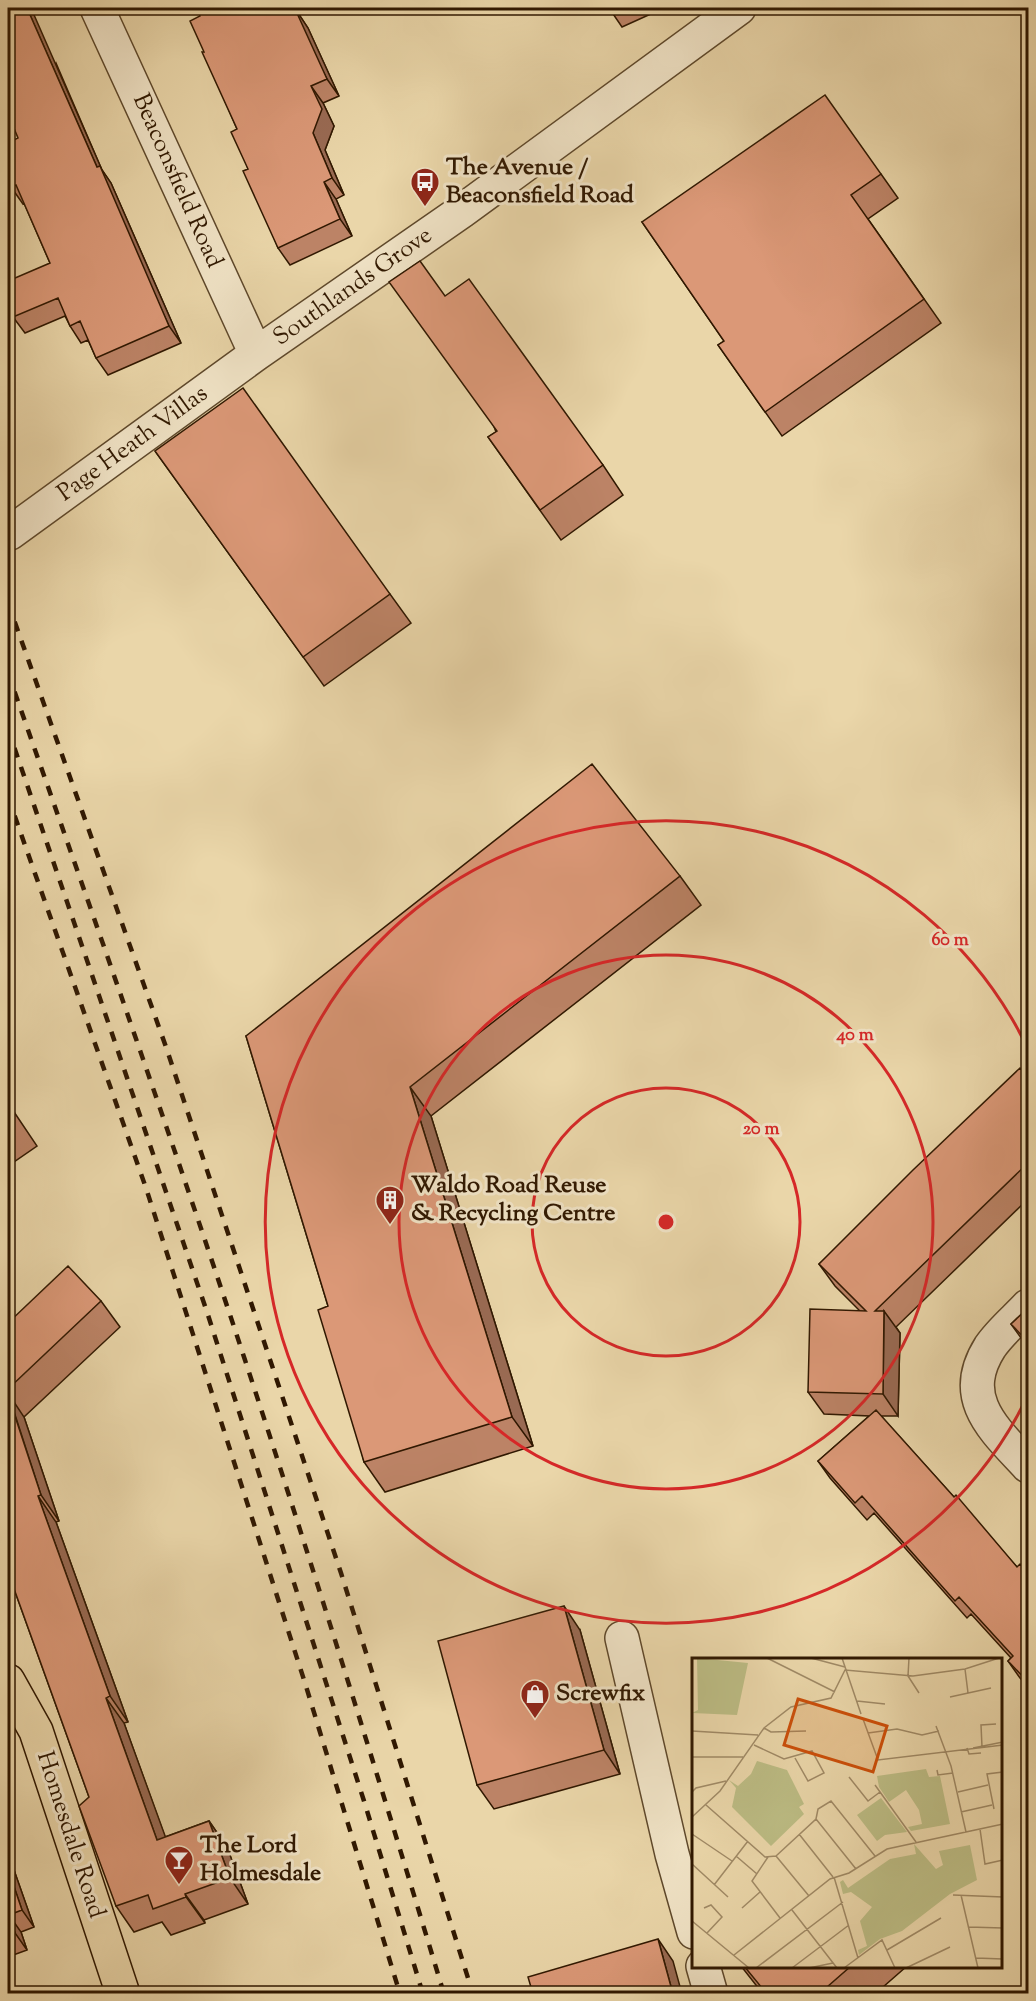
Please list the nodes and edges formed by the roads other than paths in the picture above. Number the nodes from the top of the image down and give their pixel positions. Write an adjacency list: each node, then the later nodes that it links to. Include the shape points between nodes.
1 (97, 8): 3 (street, Beaconsfield Road)
2 (739, 8): 3 (street, Southlands Grove, via 471,204)
3 (256, 354): 4 (street, Page Heath Villas)
4 (10, 533)
5 (1029, 1306): 6 (street, via 991,1345 981,1364 977,1387 981,1410)
6 (1029, 1466)
7 (622, 1638): 9 (street)
8 (8, 1680): 11 (main road, Homesdale Road, via 36,1731)
9 (692, 1925)
10 (704, 1968): 12 (street)
11 (123, 1994)
12 (711, 1994)

